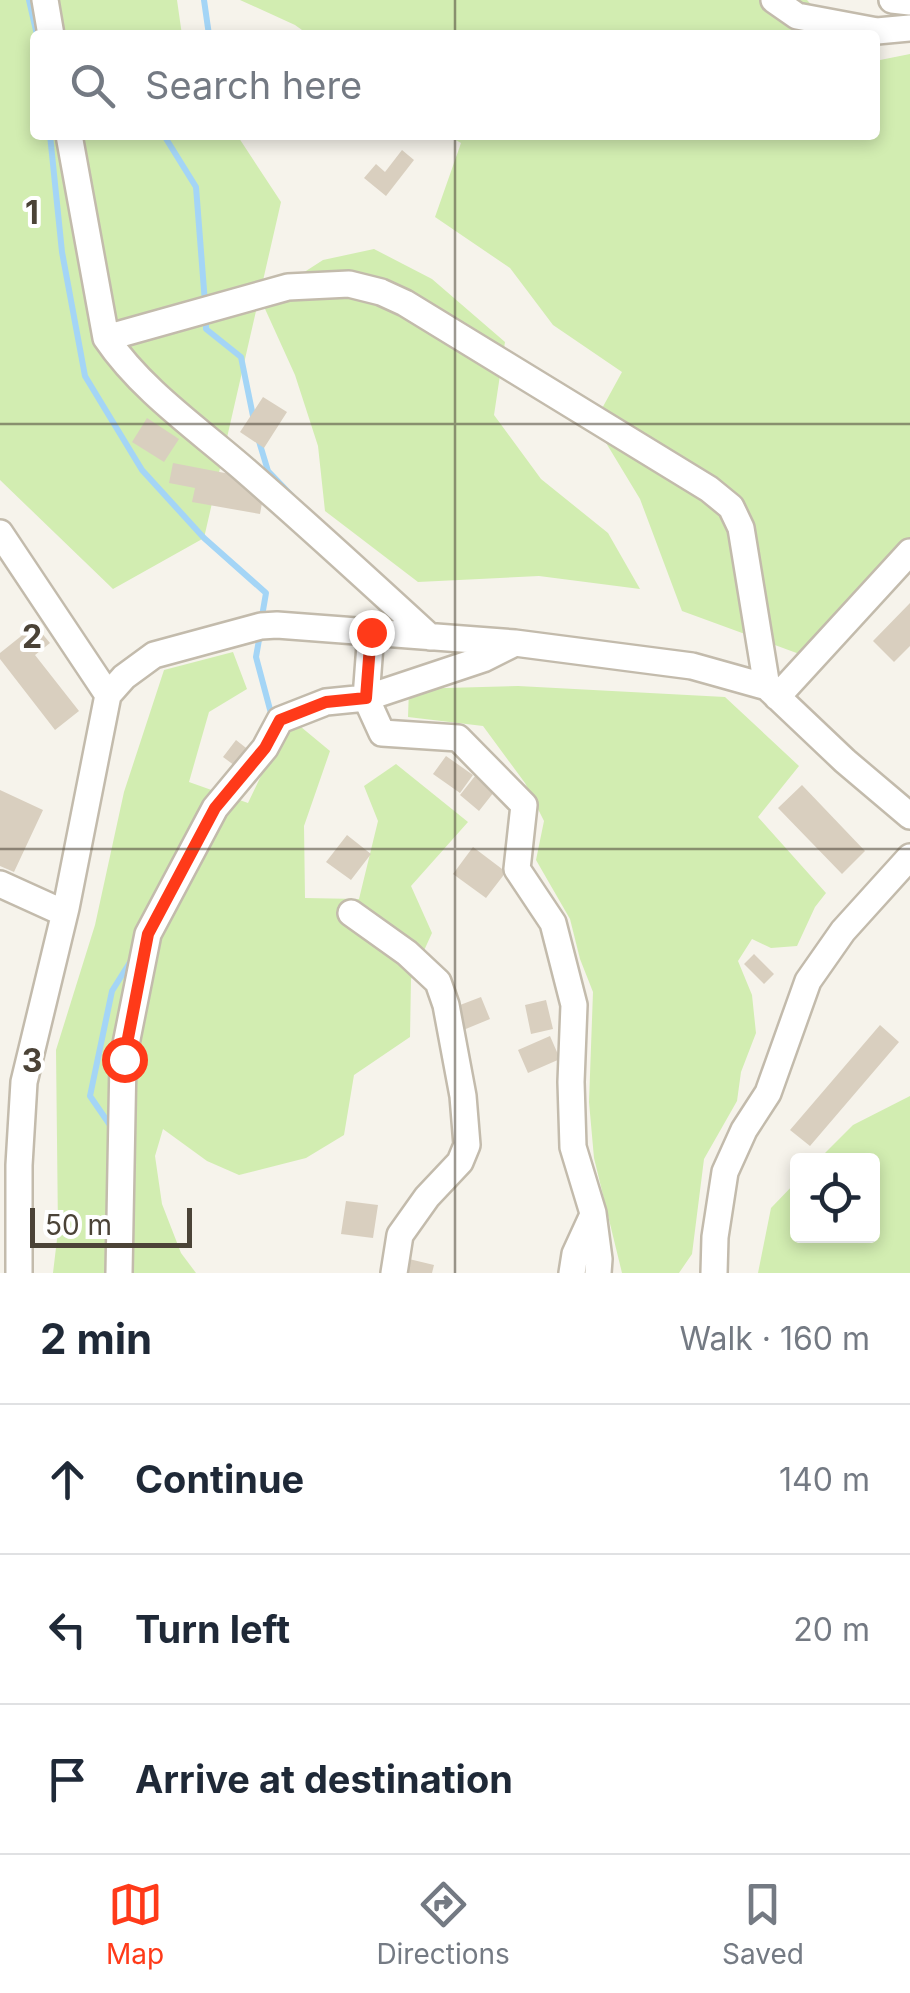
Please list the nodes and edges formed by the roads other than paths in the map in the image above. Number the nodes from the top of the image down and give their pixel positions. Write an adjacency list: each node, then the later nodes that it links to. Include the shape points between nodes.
1 (45, 0): 6 (street)
2 (774, 0): 5 (street, via 796,16 878,30)
3 (892, 0): 4 (street)
4 (910, 2)
5 (910, 28)
6 (51, 30)
7 (71, 140): 8 (street)
8 (106, 338): 12 (street, via 144,383); 14 (street, via 288,287 349,284 405,303 731,506)
9 (0, 533): 15 (street)
10 (910, 552): 14 (street)
11 (371, 632): 12 (street); 15 (street, via 261,626 154,655); 16 (street)
12 (430, 636): 13 (street)
13 (515, 643): 14 (street, via 692,666); 16 (street)
14 (772, 692): 17 (street)
15 (108, 695): 20 (street)
16 (366, 698): 23 (street, via 382,734 458,738 524,805 517,869 552,923 574,1005 572,1148); 25 (street, via 326,702 280,720 215,808 148,934 124,1059)
17 (910, 816)
18 (910, 857): 29 (street, via 808,981 768,1092 725,1172)
19 (0, 884): 20 (street)
20 (64, 913): 22 (street)
21 (351, 913): 26 (street, via 438,982 462,1096 467,1145 400,1235)
22 (10, 1165): 24 (street)
23 (593, 1214): 27 (street); 28 (street)
24 (19, 1273)
25 (120, 1273)
26 (394, 1273)
27 (572, 1273)
28 (598, 1273)
29 (714, 1273)

